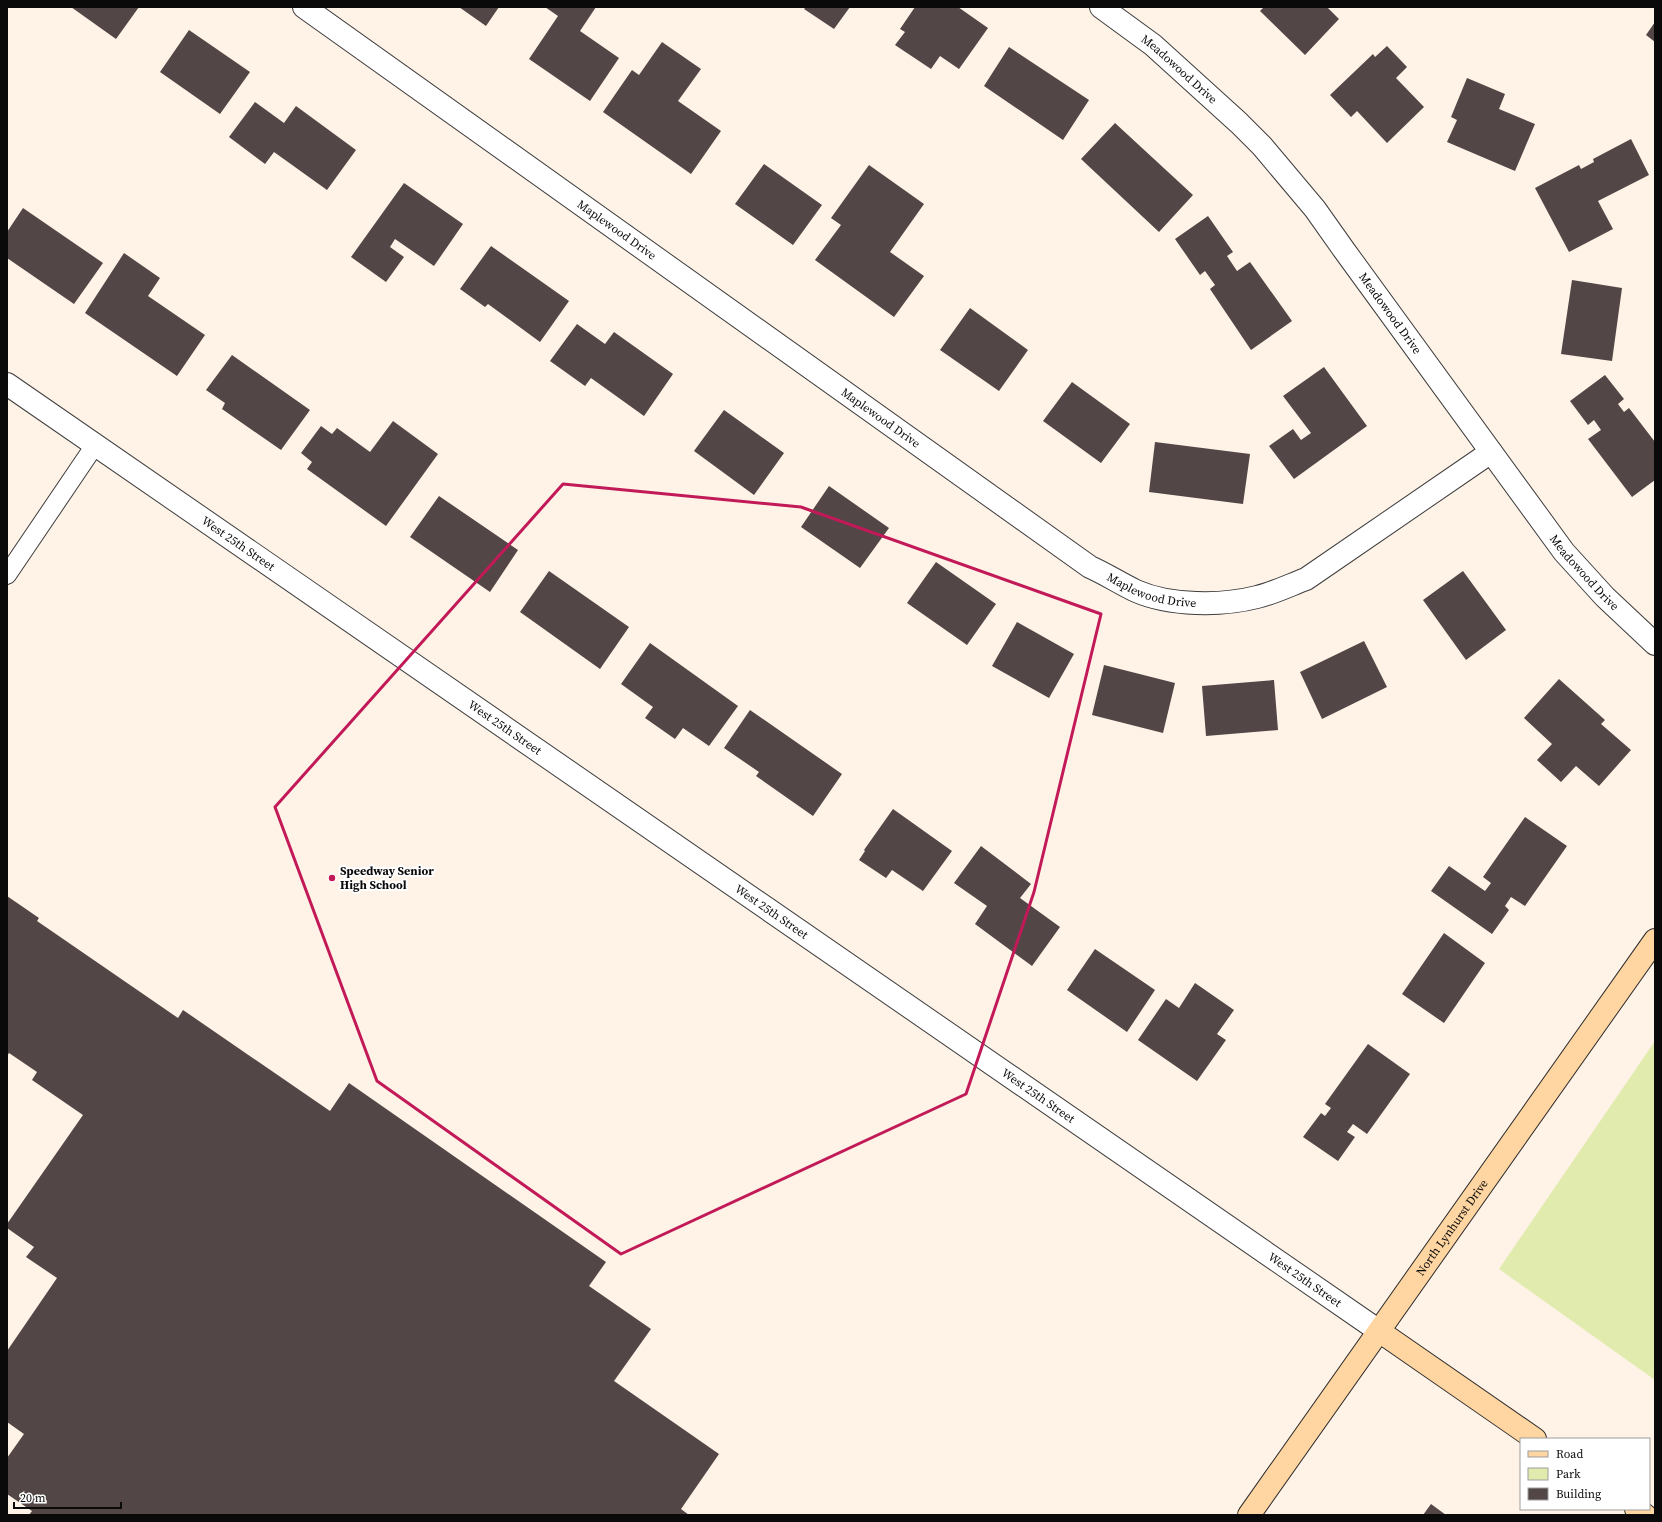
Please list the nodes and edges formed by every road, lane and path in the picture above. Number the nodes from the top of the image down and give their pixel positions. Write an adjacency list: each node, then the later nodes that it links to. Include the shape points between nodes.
1 (304, 7): 5 (street, Maplewood Drive, via 1090,567 1137,591 1188,602 1240,601 1274,592 1306,579)
2 (1101, 7): 5 (street, Meadowood Drive, via 1153,46 1203,89 1262,146 1315,209)
3 (7, 384): 4 (street, West 25th Street)
4 (95, 445): 6 (lane); 9 (street, West 25th Street)
5 (1491, 452): 7 (street, Meadowood Drive, via 1578,569)
6 (7, 575)
7 (1655, 644)
8 (1655, 940): 9 (main road, North Lynhurst Drive)
9 (1379, 1331): 10 (main road, West 25th Street); 11 (main road, North Lynhurst Drive)
10 (1534, 1438)
11 (1249, 1515)

